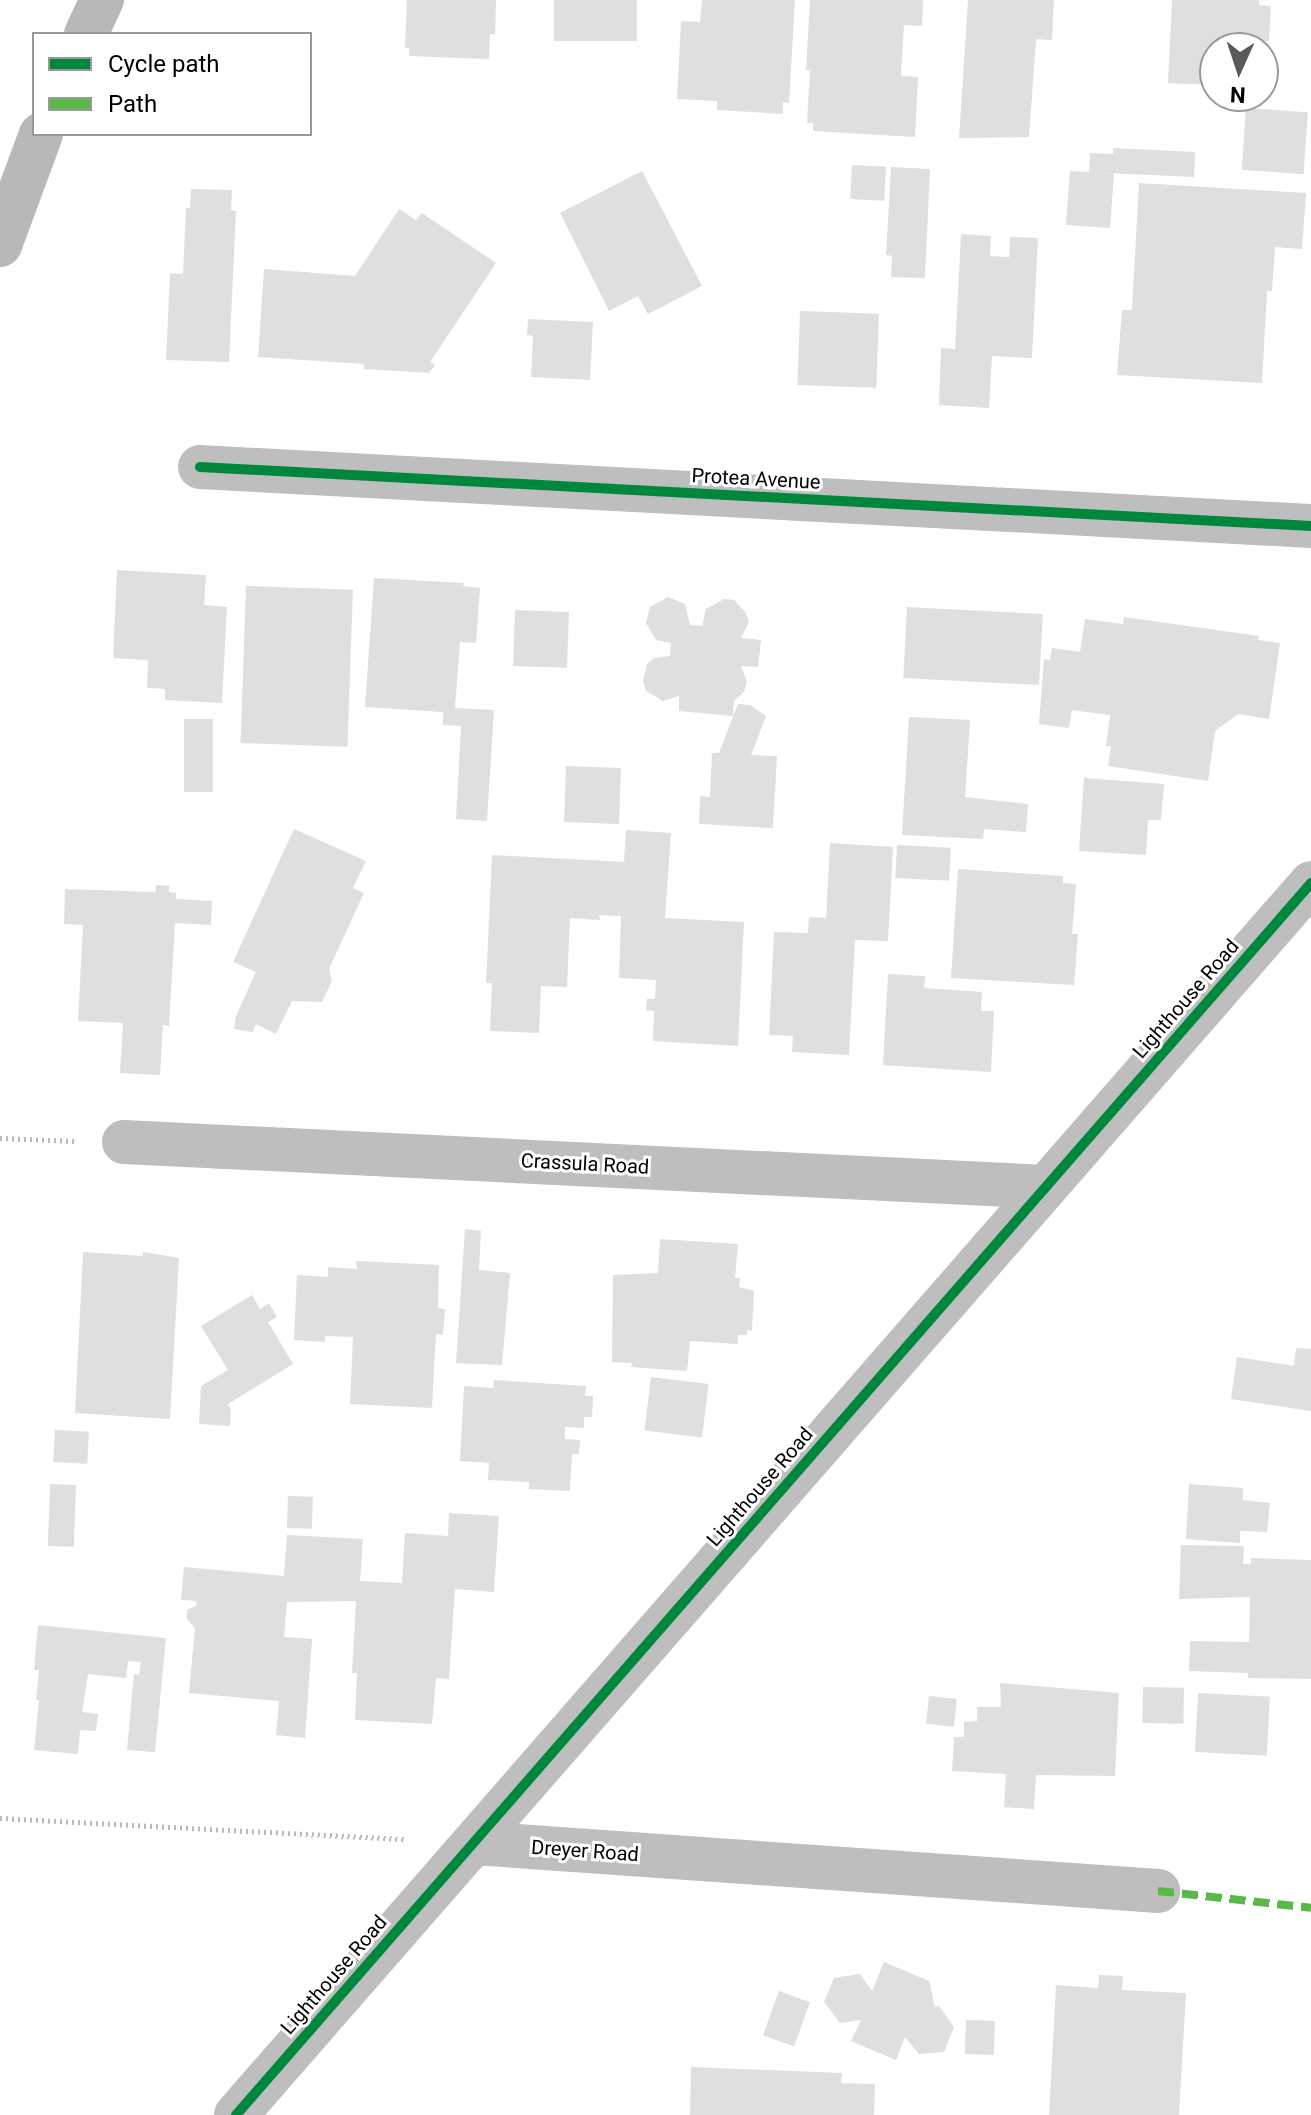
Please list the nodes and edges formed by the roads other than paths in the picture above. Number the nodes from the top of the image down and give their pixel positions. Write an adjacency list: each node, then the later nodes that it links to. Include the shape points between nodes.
1 (102, 0): 2 (main road)
2 (87, 32)
3 (40, 136): 4 (main road)
4 (0, 245)
5 (200, 467): 6 (street, Protea Avenue)
6 (1311, 526)
7 (1311, 883): 9 (street, Lighthouse Road)
8 (124, 1142): 9 (street, Crassula Road)
9 (1046, 1187): 10 (street, Lighthouse Road)
10 (474, 1843): 11 (street, Dreyer Road); 12 (street, Lighthouse Road)
11 (1158, 1891)
12 (236, 2115)

